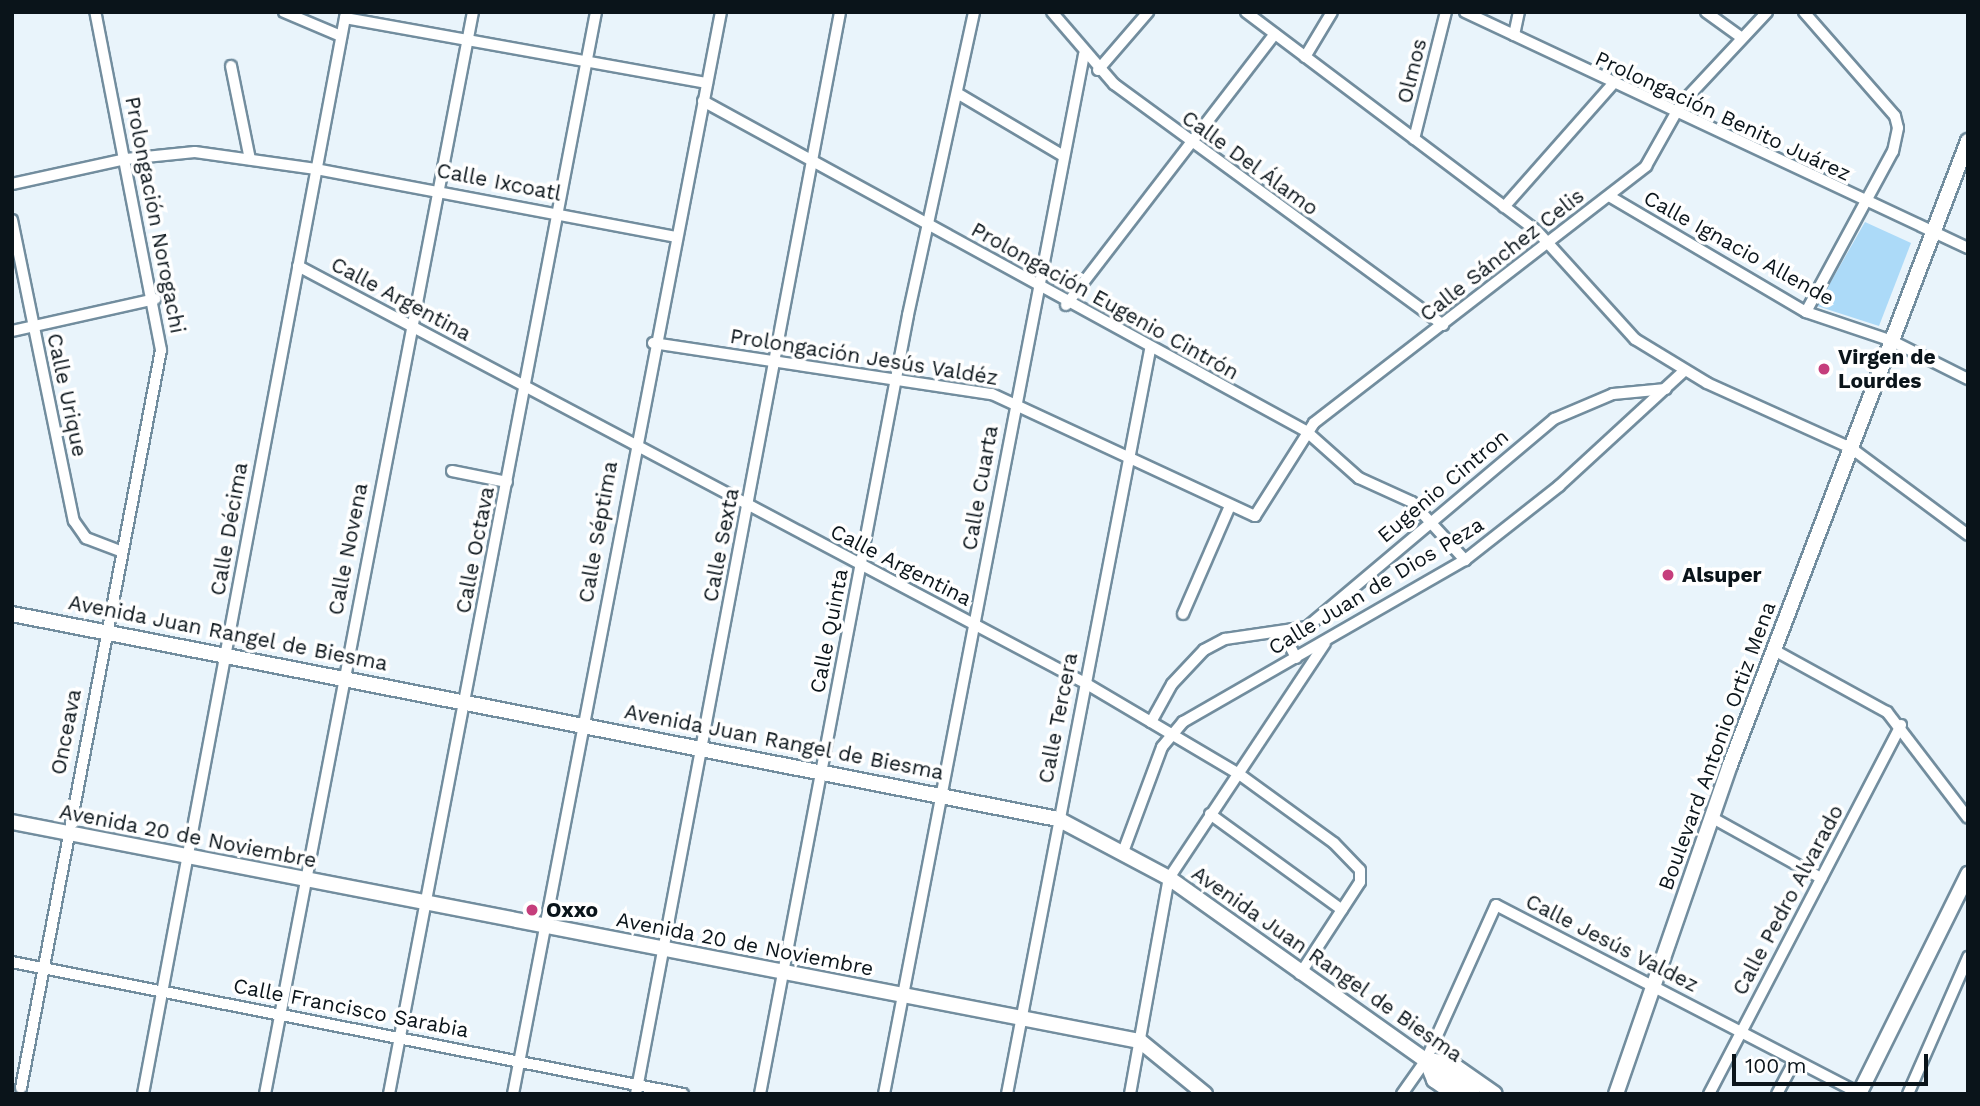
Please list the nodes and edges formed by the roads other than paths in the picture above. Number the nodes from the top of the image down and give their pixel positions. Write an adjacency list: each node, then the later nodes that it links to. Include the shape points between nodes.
1 (95, 12): 38 (street, Prolongación Norogachi)
2 (284, 12): 21 (street)
3 (473, 12): 22 (street, Calle Novena)
4 (596, 12): 26 (street, Calle Octava)
5 (721, 12): 29 (street, Calle Séptima)
6 (840, 12): 40 (street, Calle Sexta)
7 (974, 12): 31 (street, Calle Quinta)
8 (1052, 12): 24 (street, Calle Del Álamo)
9 (1148, 12): 28 (street)
10 (1246, 12): 19 (street)
11 (1332, 12): 25 (street)
12 (1446, 12): 34 (street, Olmos)
13 (1465, 12): 20 (street, Prolongación Benito Juárez)
14 (1518, 12): 20 (street)
15 (1706, 12): 23 (street)
16 (1767, 12): 23 (street, Calle Sánchez Celis)
17 (1804, 12): 45 (street, via 1895,116 1898,138)
18 (346, 15): 21 (street, Calle Décima); 22 (street)
19 (1275, 34): 25 (street); 36 (street)
20 (1514, 35): 30 (street, Prolongación Benito Juárez)
21 (341, 36): 41 (street, Calle Décima)
22 (468, 37): 26 (street); 43 (street, Calle Novena)
23 (1742, 38): 33 (street, Calle Sánchez Celis)
24 (1084, 54): 28 (street, Calle Del Álamo); 37 (street, Calle Cuarta)
25 (1305, 57): 34 (street)
26 (587, 60): 29 (street); 47 (street, Calle Octava)
27 (231, 66): 39 (street)
28 (1098, 70): 36 (street, Calle Del Álamo)
29 (707, 83): 32 (street, Calle Séptima)
30 (1612, 85): 33 (street, Prolongación Benito Juárez); 46 (street)
31 (957, 93): 37 (street); 49 (street, Calle Quinta)
32 (704, 101): 40 (street, Prolongación Eugenio Cintrón); 51 (street, Calle Séptima)
33 (1675, 115): 44 (street, Calle Sánchez Celis, via 1646,166); 45 (street, Prolongación Benito Juárez)
34 (1414, 139): 46 (street)
35 (1968, 141): 50 (street, Boulevard Antonio Ortiz Mena)
36 (1193, 146): 57 (street); 60 (street, Calle Del Álamo)
37 (1062, 155): 55 (street, Calle Cuarta)
38 (126, 159): 39 (street, Calle Ixcoatl, via 186,152); 42 (street, Calle Ixcoatl); 56 (street, Prolongación Norogachi)
39 (250, 159): 41 (street, Calle Ixcoatl)
40 (812, 164): 49 (street, Prolongación Eugenio Cintrón); 66 (street, Calle Sexta)
41 (316, 169): 43 (street, Calle Ixcoatl); 54 (street, Calle Décima)
42 (12, 184)
43 (436, 190): 47 (street, Calle Ixcoatl); 59 (street, Calle Novena)
44 (1609, 196): 52 (street, Calle Sánchez Celis); 58 (street, Calle Ignacio Allende)
45 (1864, 204): 50 (street, Prolongación Benito Juárez); 58 (street)
46 (1504, 207): 52 (street)
47 (558, 213): 51 (street, Calle Ixcoatl); 70 (street, Calle Octava)
48 (12, 220): 61 (street, Calle Urique)
49 (928, 225): 55 (street, Prolongación Eugenio Cintrón); 68 (street, Calle Quinta)
50 (1931, 233): 53 (street, Prolongación Benito Juárez); 63 (street, Boulevard Antonio Ortiz Mena)
51 (675, 237): 64 (street, Calle Séptima)
52 (1550, 242): 60 (street, Calle Sánchez Celis); 67 (street, via 1629,334)
53 (1968, 248)
54 (298, 266): 59 (street, Calle Argentina); 94 (street, Calle Décima)
55 (1036, 289): 57 (street, Prolongación Eugenio Cintrón); 72 (street, Calle Cuarta)
56 (155, 299): 61 (street); 84 (street, Prolongación Norogachi, via 160,363)
57 (1066, 305): 65 (street, Prolongación Eugenio Cintrón)
58 (1806, 312): 63 (street, Calle Ignacio Allende)
59 (412, 326): 70 (street, Calle Argentina); 96 (street, Calle Novena)
60 (1443, 326): 73 (street, Calle Sánchez Celis)
61 (32, 327): 62 (street); 84 (street, Calle Urique, via 74,521 86,538)
62 (12, 331)
63 (1892, 341): 69 (street, Calle Ignacio Allende); 75 (street, Boulevard Antonio Ortiz Mena)
64 (653, 343): 66 (street, Prolongación Jesús Valdéz); 74 (street, Calle Séptima)
65 (1150, 350): 73 (street, Prolongación Eugenio Cintrón); 76 (street, Calle Tercera)
66 (774, 362): 68 (street, Prolongación Jesús Valdéz); 79 (street, Calle Sexta)
67 (1684, 371): 71 (street, Calle Juan de Dios Peza); 75 (street)
68 (896, 378): 72 (street, Prolongación Jesús Valdéz); 86 (street, Calle Quinta)
69 (1968, 379)
70 (525, 386): 74 (street, Calle Argentina); 78 (street, Calle Octava)
71 (1666, 390): 82 (street, Eugenio Cintron, via 1613,394 1554,419); 85 (street, Calle Juan de Dios Peza)
72 (1015, 401): 76 (street, Prolongación Jesús Valdéz); 89 (street, Calle Cuarta)
73 (1306, 431): 81 (street, Calle Sánchez Celis); 82 (street, Prolongación Eugenio Cintrón, via 1359,478 1405,497)
74 (634, 445): 79 (street, Calle Argentina); 100 (street, Calle Séptima)
75 (1851, 448): 83 (street); 93 (street, Boulevard Antonio Ortiz Mena)
76 (1128, 459): 80 (street, Prolongación Jesús Valdéz); 97 (street, Calle Tercera)
77 (452, 471): 78 (street)
78 (507, 482): 98 (street, Calle Octava)
79 (748, 506): 86 (street, Calle Argentina); 103 (street, Calle Sexta)
80 (1229, 508): 81 (street, Prolongación Jesús Valdéz); 88 (street)
81 (1252, 517)
82 (1429, 519): 85 (street, Prolongación Eugenio Cintrón); 91 (street, Eugenio Cintron, via 1307,627)
83 (1968, 536)
84 (120, 551): 90 (street, Prolongación Norogachi)
85 (1465, 560): 92 (street, Calle Juan de Dios Peza)
86 (861, 568): 89 (street, Calle Argentina); 104 (street, Calle Quinta)
87 (12, 614): 90 (street, Avenida Juan Rangel de Biesma)
88 (1183, 614)
89 (974, 624): 97 (street, Calle Argentina); 106 (street, Calle Cuarta)
90 (104, 631): 94 (street, Avenida Juan Rangel de Biesma); 112 (street, Onceava)
91 (1284, 635): 95 (street); 99 (street, via 1225,639 1204,650 1172,684)
92 (1325, 643): 95 (street, Calle Juan de Dios Peza); 105 (street)
93 (1774, 650): 101 (street, via 1873,702); 108 (street, Boulevard Antonio Ortiz Mena)
94 (226, 654): 96 (street, Avenida Juan Rangel de Biesma); 114 (street, Calle Décima)
95 (1296, 658): 102 (street, Calle Juan de Dios Peza, via 1210,703)
96 (344, 676): 98 (street, Avenida Juan Rangel de Biesma); 118 (street, Calle Novena)
97 (1085, 683): 99 (street, Calle Argentina); 110 (street, Calle Tercera)
98 (466, 699): 100 (street, Avenida Juan Rangel de Biesma); 119 (street, Calle Octava)
99 (1151, 722): 102 (street, Calle Argentina)
100 (584, 724): 103 (street, Avenida Juan Rangel de Biesma); 121 (street, Calle Séptima)
101 (1901, 724): 109 (street); 117 (street, Calle Pedro Alvarado)
102 (1171, 733): 105 (street, Calle Argentina); 113 (street)
103 (703, 748): 104 (street, Avenida Juan Rangel de Biesma); 122 (street, Calle Sexta)
104 (821, 769): 106 (street, Avenida Juan Rangel de Biesma); 126 (street, Calle Quinta)
105 (1238, 774): 107 (street); 120 (street, Calle Argentina, via 1357,865 1361,880)
106 (941, 794): 110 (street, Avenida Juan Rangel de Biesma); 130 (street, Calle Cuarta)
107 (1210, 814): 116 (street); 120 (street)
108 (1711, 817): 117 (street); 128 (street, Boulevard Antonio Ortiz Mena)
109 (1968, 818)
110 (1058, 819): 113 (street, Avenida Juan Rangel de Biesma); 132 (street, Calle Tercera)
111 (12, 822): 112 (street, Avenida 20 de Noviembre)
112 (66, 834): 114 (street, Avenida 20 de Noviembre); 125 (street, Onceava)
113 (1123, 852): 116 (street, Avenida Juan Rangel de Biesma)
114 (188, 856): 118 (street, Avenida 20 de Noviembre); 129 (street, Calle Décima)
115 (1968, 874): 158 (street)
116 (1169, 878): 127 (street, Avenida Juan Rangel de Biesma); 135 (street)
117 (1821, 878): 133 (street, Calle Pedro Alvarado)
118 (306, 880): 119 (street, Avenida 20 de Noviembre); 131 (street, Calle Novena)
119 (426, 903): 121 (street, Avenida 20 de Noviembre); 134 (street, Calle Octava)
120 (1342, 910): 127 (street, Calle Argentina)
121 (545, 926): 122 (street, Avenida 20 de Noviembre); 136 (street, Calle Séptima)
122 (664, 950): 126 (street, Avenida 20 de Noviembre); 140 (street, Calle Sexta)
123 (1968, 957): 159 (street)
124 (12, 962): 125 (street, Calle Francisco Sarabia)
125 (43, 968): 129 (street, Calle Francisco Sarabia); 139 (street, Onceava)
126 (783, 974): 130 (street, Avenida 20 de Noviembre); 146 (street, Calle Quinta)
127 (1300, 974): 137 (street, Avenida Juan Rangel de Biesma)
128 (1653, 985): 133 (street, Calle Jesús Valdez); 137 (street, Calle Jesús Valdez, via 1496,905); 155 (street, Boulevard Antonio Ortiz Mena)
129 (162, 991): 131 (street, Calle Francisco Sarabia); 141 (street, Calle Décima)
130 (904, 996): 132 (street, Avenida 20 de Noviembre); 147 (street, Calle Cuarta)
131 (279, 1014): 134 (street, Calle Francisco Sarabia); 142 (street, Calle Novena)
132 (1021, 1017): 135 (street, Avenida 20 de Noviembre); 148 (street, Calle Tercera)
133 (1741, 1031): 138 (street, Calle Jesús Valdez); 156 (street, Calle Pedro Alvarado)
134 (400, 1037): 136 (street, Calle Francisco Sarabia); 143 (street, Calle Octava)
135 (1140, 1041): 149 (street); 150 (street, Avenida 20 de Noviembre)
136 (519, 1060): 140 (street, Calle Francisco Sarabia); 144 (street, Calle Séptima)
137 (1426, 1060): 151 (street); 152 (street, via 1434,1080); 153 (street, Avenida Juan Rangel de Biesma); 154 (street, via 1452,1064)
138 (1795, 1060): 157 (street); 158 (street, Calle Jesús Valdez)
139 (21, 1088)
140 (637, 1089): 145 (street, Calle Francisco Sarabia)
141 (143, 1094)
142 (265, 1094)
143 (389, 1094)
144 (513, 1094)
145 (683, 1094)
146 (760, 1094)
147 (884, 1094)
148 (1007, 1094)
149 (1130, 1094)
150 (1205, 1094)
151 (1402, 1094)
152 (1454, 1094)
153 (1473, 1094)
154 (1495, 1094)
155 (1616, 1094)
156 (1709, 1094)
157 (1777, 1094)
158 (1859, 1094)
159 (1908, 1094)

